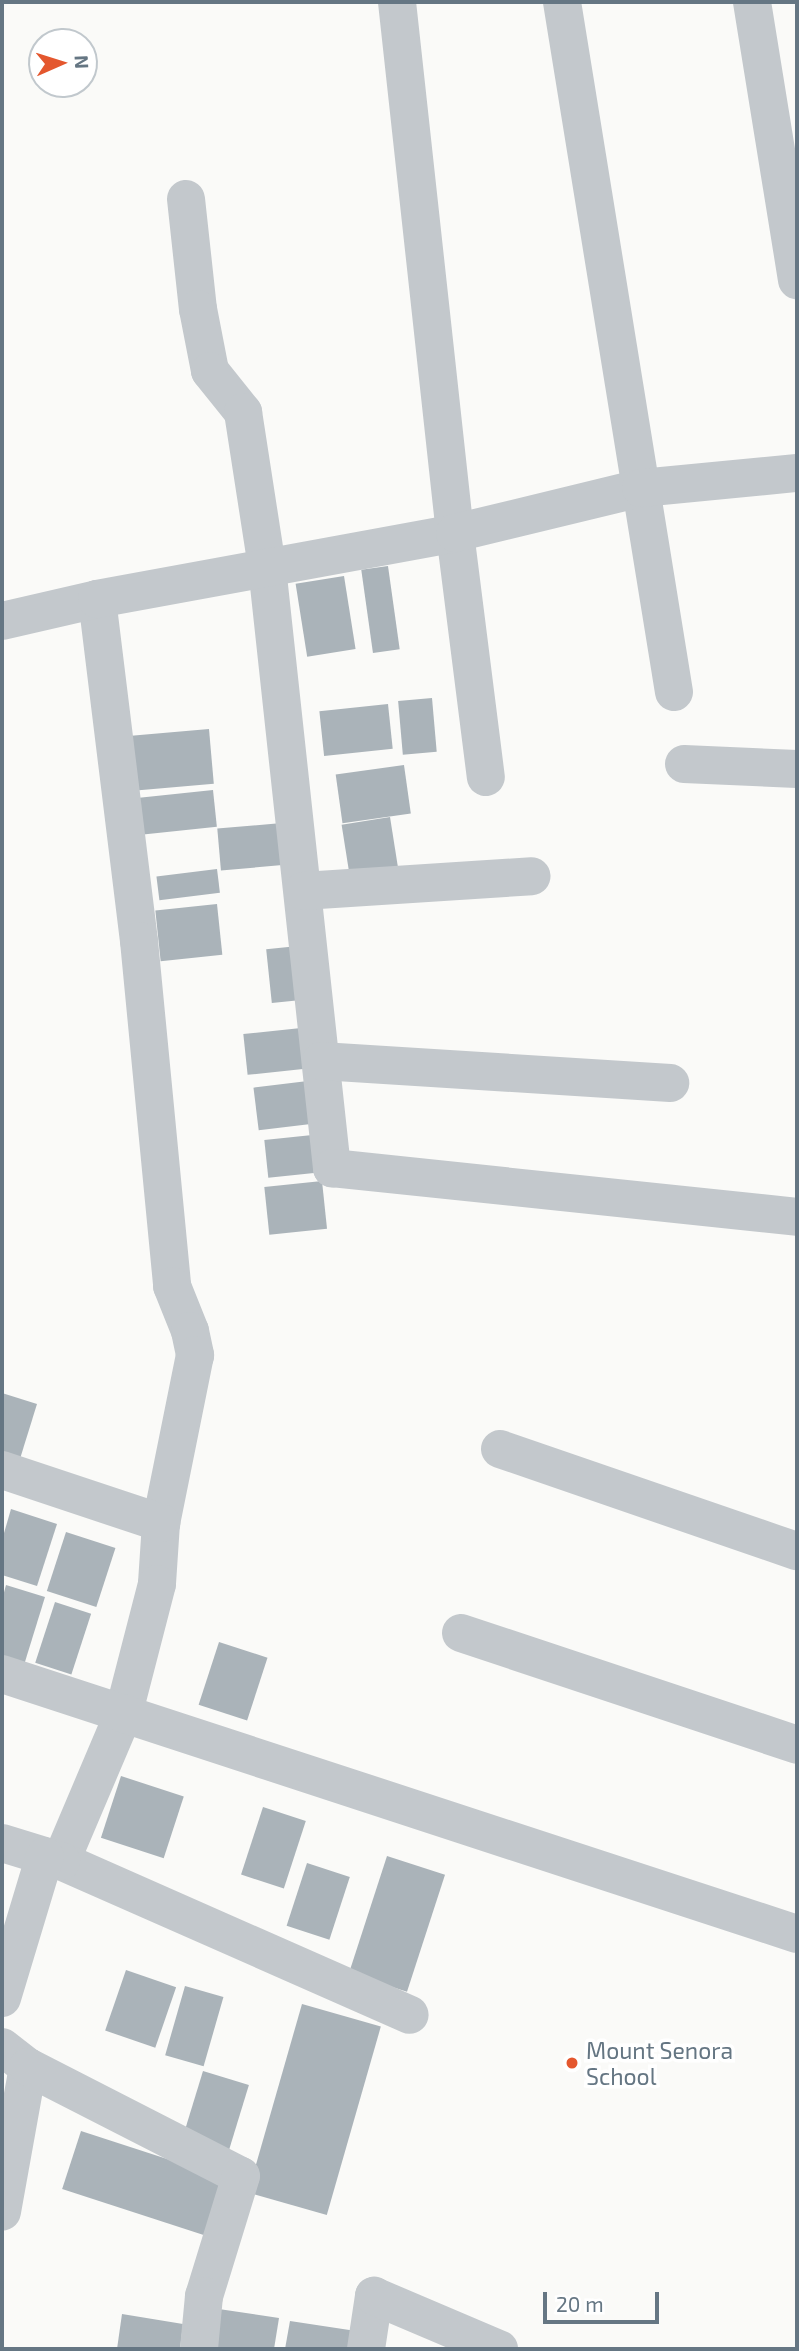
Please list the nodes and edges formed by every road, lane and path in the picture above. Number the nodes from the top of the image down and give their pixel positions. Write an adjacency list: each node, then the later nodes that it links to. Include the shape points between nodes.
1 (397, 2): 8 (street)
2 (562, 2): 7 (street)
3 (753, 2): 5 (street)
4 (186, 199): 9 (street, via 210,371 243,412)
5 (797, 280)
6 (797, 473): 7 (street)
7 (641, 488): 8 (street); 12 (street)
8 (454, 533): 9 (street); 15 (street)
9 (267, 567): 10 (street); 17 (street)
10 (97, 599): 11 (street); 23 (street, via 139,941 172,1286 195,1355)
11 (2, 621)
12 (674, 692)
13 (684, 764): 14 (street)
14 (797, 769)
15 (486, 777)
16 (532, 876): 17 (street)
17 (303, 891): 18 (street)
18 (321, 1061): 19 (street); 20 (street, via 332,1168)
19 (670, 1083)
20 (797, 1217)
21 (500, 1448): 24 (street)
22 (2, 1470): 23 (street)
23 (161, 1523): 27 (street, via 157,1584)
24 (797, 1552)
25 (461, 1633): 28 (street)
26 (2, 1674): 27 (street)
27 (123, 1715): 30 (street); 31 (street)
28 (797, 1745)
29 (2, 1843): 30 (street)
30 (53, 1858): 32 (street); 33 (street)
31 (797, 1934)
32 (2, 1998)
33 (410, 2015)
34 (15, 2057): 35 (street); 36 (street, via 241,2176 204,2296)
35 (2, 2213)
36 (199, 2349)
37 (366, 2349): 38 (street, via 374,2296)
38 (499, 2349)

